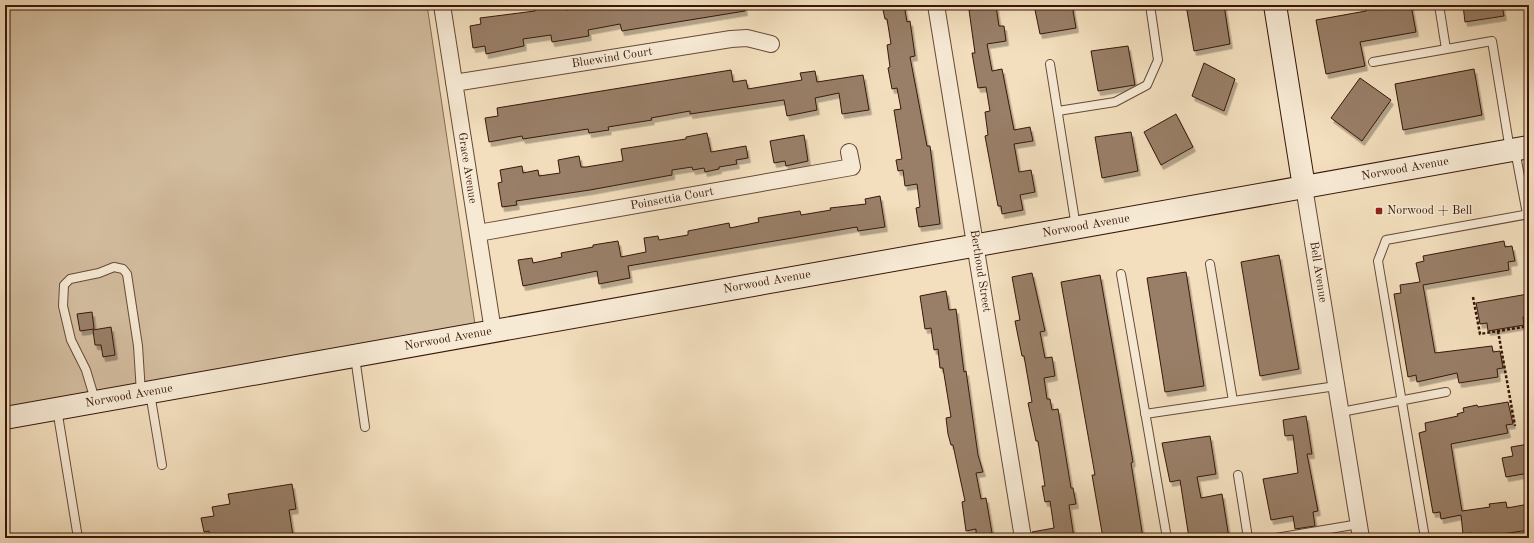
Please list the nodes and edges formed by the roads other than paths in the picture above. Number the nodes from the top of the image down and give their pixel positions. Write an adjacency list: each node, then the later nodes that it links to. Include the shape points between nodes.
1 (442, 5): 10 (street, Grace Avenue)
2 (936, 5): 18 (street, Berthoud Street)
3 (1150, 5): 11 (lane, via 1158,60 1147,85 1115,102)
4 (1275, 5): 14 (main road, Bell Avenue)
5 (1439, 5): 7 (lane)
6 (771, 44): 10 (street, Bluewind Court, via 747,38 731,39)
7 (1446, 49): 8 (lane); 12 (lane, via 1492,41)
8 (1373, 62)
9 (1050, 64): 11 (lane)
10 (454, 83): 17 (street, Grace Avenue)
11 (1058, 111): 16 (lane)
12 (1518, 149): 14 (main road, Norwood Avenue); 15 (lane)
13 (849, 152): 17 (street, Poinsettia Court, via 852,167)
14 (1304, 187): 16 (main road, Norwood Avenue); 23 (street, Bell Avenue)
15 (1528, 214): 26 (lane, via 1386,240 1378,261)
16 (1076, 227): 18 (main road, Norwood Avenue)
17 (478, 233): 21 (street, Grace Avenue)
18 (975, 245): 21 (main road, Norwood Avenue); 38 (street, Berthoud Street)
19 (1210, 264): 27 (lane)
20 (1121, 274): 31 (lane)
21 (493, 331): 22 (main road, Norwood Avenue)
22 (355, 356): 25 (main road, Norwood Avenue); 33 (lane)
23 (1336, 386): 27 (lane); 30 (street, Bell Avenue)
24 (1446, 392): 26 (lane)
25 (146, 393): 28 (main road, Norwood Avenue); 28 (lane, via 127,274 122,269 114,267 70,279 64,285 63,306 71,340 86,370); 34 (lane)
26 (1401, 400): 30 (lane); 42 (lane)
27 (1233, 401): 31 (lane)
28 (95, 402): 29 (main road, Norwood Avenue)
29 (56, 409): 32 (main road, Norwood Avenue); 37 (lane)
30 (1341, 412): 36 (street, Bell Avenue)
31 (1145, 414): 39 (lane)
32 (5, 418)
33 (365, 428)
34 (162, 465)
35 (1238, 475): 40 (lane)
36 (1360, 531): 41 (lane, via 1334,528)
37 (78, 538)
38 (1023, 538)
39 (1166, 538)
40 (1248, 538)
41 (1276, 538)
42 (1425, 538)

